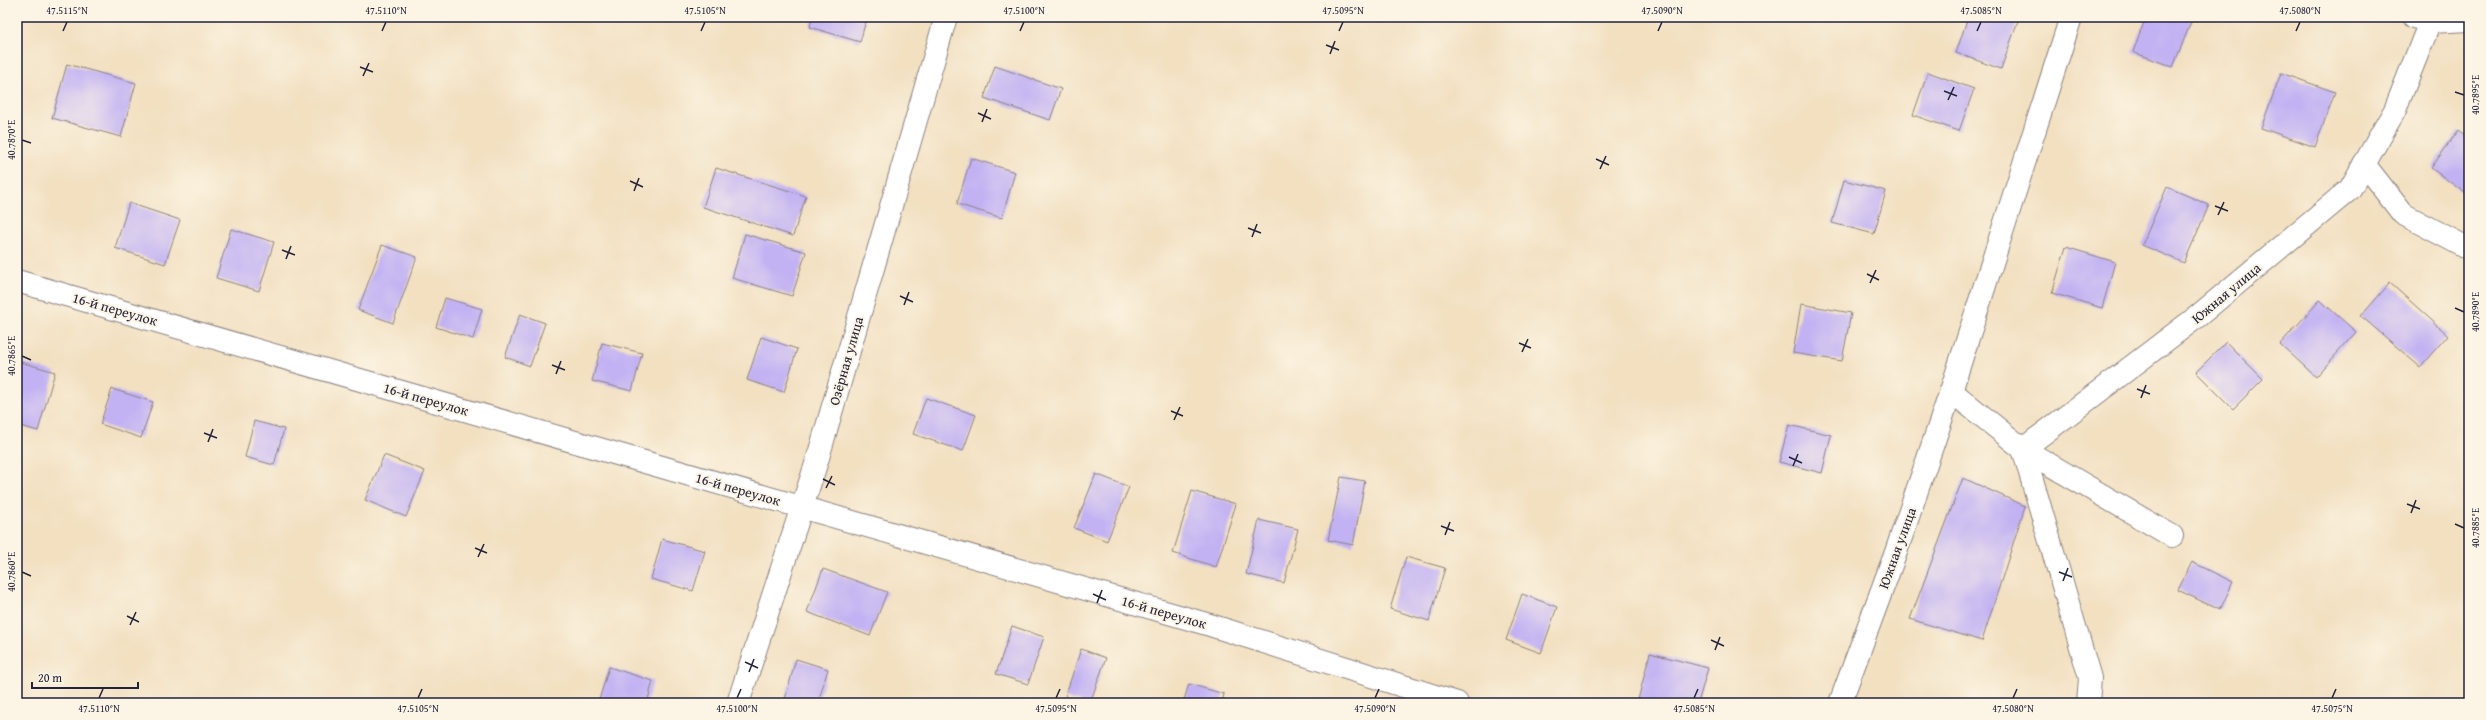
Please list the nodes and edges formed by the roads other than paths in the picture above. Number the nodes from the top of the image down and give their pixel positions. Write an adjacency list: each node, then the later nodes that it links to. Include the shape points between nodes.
1 (946, 17): 10 (street, Озёрная улица)
2 (2070, 17): 8 (street, Южная улица)
3 (2422, 20): 4 (street); 5 (street, Южная улица, via 2395,110)
4 (2469, 20)
5 (2364, 164): 6 (street, via 2403,214); 9 (street, Южная улица, via 2350,189 2210,306)
6 (2469, 249)
7 (17, 281): 10 (street, 16-й переулок)
8 (1951, 391): 9 (street); 14 (street, Южная улица, via 1896,552)
9 (2023, 449): 11 (street); 15 (street, via 2090,678)
10 (803, 508): 12 (street, Озёрная улица); 13 (street, 16-й переулок, via 1202,623)
11 (2172, 536)
12 (738, 703)
13 (1457, 703)
14 (1840, 703)
15 (2088, 703)

